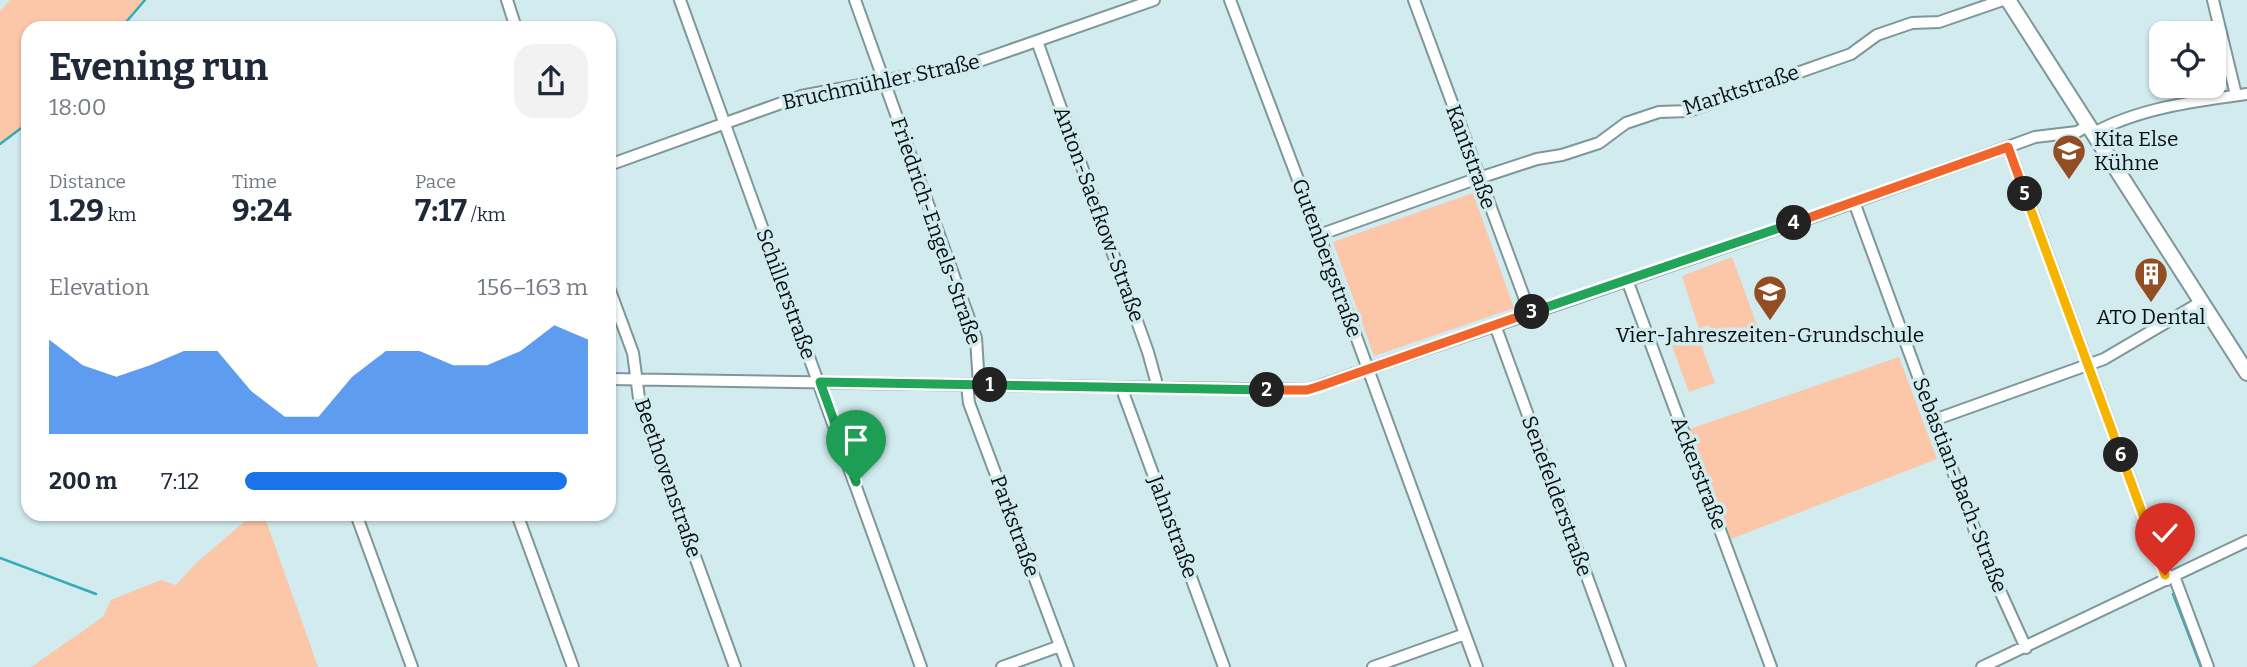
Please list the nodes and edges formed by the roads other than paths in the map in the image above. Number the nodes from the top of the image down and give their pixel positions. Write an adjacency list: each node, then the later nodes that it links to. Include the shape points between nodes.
1 (507, 0): 9 (street)
2 (680, 0): 13 (street, Schillerstraße)
3 (855, 0): 11 (street, Friedrich-Engels-Straße)
4 (1154, 0): 10 (street, Bruchmühler Straße)
5 (1230, 0): 19 (street, Gutenbergstraße)
6 (1415, 0): 17 (street, Kantstraße)
7 (2005, 0): 14 (main road); 17 (street, Marktstraße, via 1939,22 1912,23 1870,39 1851,54 1689,111 1659,112 1626,123 1599,143)
8 (2213, 0): 12 (street)
9 (514, 21)
10 (1037, 41): 11 (street, Bruchmühler Straße, via 954,69); 34 (street, Anton-Saefkow-Straße)
11 (884, 80): 13 (street, Bruchmühler Straße, via 801,96); 32 (street, Friedrich-Engels-Straße, via 976,338)
12 (2241, 94): 14 (street, via 2187,103)
13 (724, 123): 16 (street, Bruchmühler Straße); 30 (street, Schillerstraße)
14 (2092, 129): 15 (street, via 2035,137); 21 (main road)
15 (2008, 147): 18 (street); 25 (street)
16 (616, 162)
17 (1479, 178): 19 (street, Marktstraße); 23 (street, Kantstraße)
18 (1854, 202): 20 (street); 35 (street, Sebastian-Bach-Straße)
19 (1319, 236): 26 (street, Gutenbergstraße)
20 (1627, 280): 23 (street); 53 (street, Ackerstraße)
21 (2201, 302): 25 (street); 27 (main road)
22 (616, 307): 29 (street, Beethovenstraße)
23 (1530, 313): 24 (street)
24 (1495, 325): 26 (street); 52 (street, Senefelderstraße)
25 (2088, 364): 35 (street); 39 (street)
26 (1368, 370): 34 (street, via 1307,390); 40 (street, Gutenbergstraße)
27 (2247, 373)
28 (616, 379): 29 (street)
29 (637, 379): 30 (street); 45 (street, Beethovenstraße, via 648,427)
30 (820, 382): 31 (street); 46 (street, Schillerstraße)
31 (967, 385): 32 (street); 41 (street, Parkstraße, via 969,403)
32 (979, 385): 33 (street)
33 (1124, 387): 34 (street); 49 (street, Jahnstraße)
34 (1157, 388)
35 (1934, 420): 42 (street, Sebastian-Bach-Straße, via 1986,560)
36 (359, 521): 43 (street)
37 (520, 521): 44 (street)
38 (2247, 541): 39 (street)
39 (2171, 578): 42 (street); 55 (street)
40 (1465, 634): 50 (street); 51 (street, Gutenbergstraße)
41 (1060, 646): 47 (street); 48 (street, Parkstraße)
42 (2026, 648): 54 (street)
43 (412, 667)
44 (573, 667)
45 (735, 667)
46 (921, 667)
47 (1002, 667)
48 (1068, 667)
49 (1224, 667)
50 (1373, 667)
51 (1477, 667)
52 (1620, 667)
53 (1771, 667)
54 (1982, 667)
55 (2208, 667)

